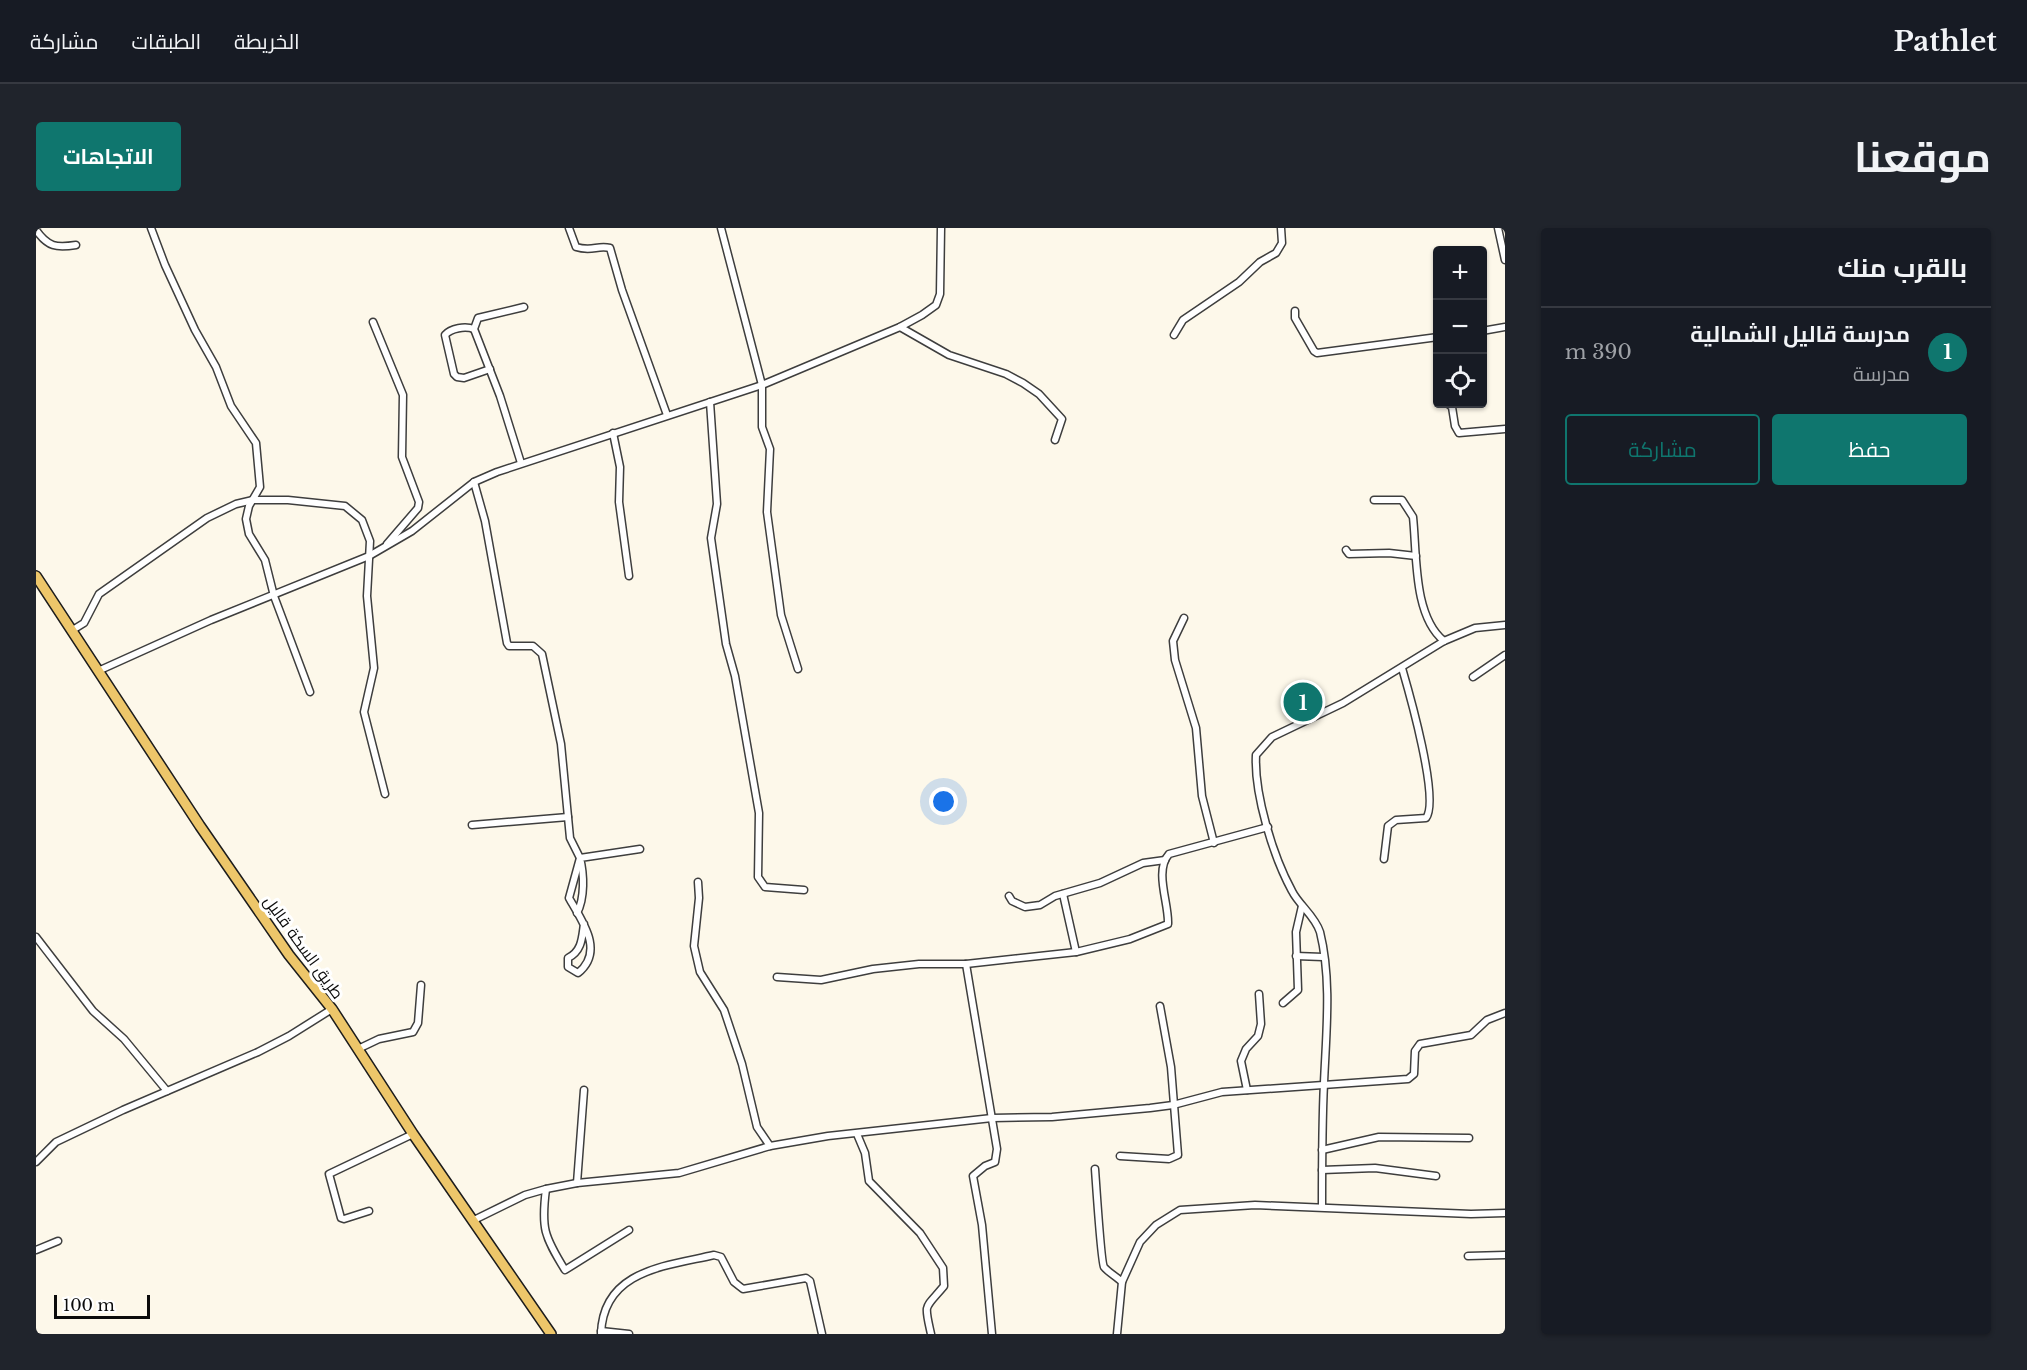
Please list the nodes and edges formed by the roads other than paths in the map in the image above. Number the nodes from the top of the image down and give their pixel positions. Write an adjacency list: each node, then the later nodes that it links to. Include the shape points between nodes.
1 (151, 228): 29 (street, via 231,406 256,442 260,487)
2 (569, 228): 23 (street, via 576,246 592,251 603,246 610,248)
3 (721, 228): 20 (street)
4 (941, 228): 13 (street, via 940,294 936,305)
5 (1281, 228): 17 (street, via 1282,243 1276,253 1183,320)
6 (1498, 228): 9 (street)
7 (36, 230): 8 (street, via 53,247)
8 (76, 245)
9 (1505, 260)
10 (524, 307): 15 (street, via 478,318)
11 (1295, 311): 18 (street, via 1295,318 1317,352)
12 (373, 322): 31 (street, via 403,395 402,457 419,502)
13 (900, 327): 20 (street); 26 (street, via 929,346 1006,374 1039,394 1062,419)
14 (1505, 327): 16 (street)
15 (474, 329): 19 (street); 19 (street, via 464,327 445,335 454,374 464,378)
16 (1487, 330)
17 (1174, 335)
18 (1433, 338)
19 (490, 369): 27 (street)
20 (762, 385): 21 (street); 44 (street, via 762,428 770,448 767,512 782,615)
21 (710, 402): 23 (street); 58 (street, via 717,504 711,538 726,644 759,813 758,877 765,887)
22 (1452, 408): 24 (street, via 1459,433)
23 (667, 415): 25 (street)
24 (1505, 429)
25 (613, 433): 27 (street); 36 (street, via 620,467 619,502)
26 (1055, 440)
27 (521, 463): 28 (street)
28 (474, 483): 31 (street); 49 (street, via 507,643 533,646 545,662 561,744)
29 (253, 500): 33 (street, via 345,506 355,512 368,530); 37 (street, via 246,519 249,534 265,560); 40 (street, via 207,518 99,594 84,623)
30 (1374, 500): 34 (street, via 1406,502 1413,517)
31 (383, 549): 33 (street)
32 (1346, 550): 34 (street, via 1349,554)
33 (369, 556): 37 (street); 48 (street, via 367,596 374,668 364,712)
34 (1416, 556): 41 (street, via 1425,615)
35 (36, 576): 40 (main road, طريق السكة قاليل)
36 (629, 576)
37 (274, 596): 45 (street); 47 (street)
38 (1184, 618): 52 (street, via 1173,641 1175,660 1196,728 1202,796)
39 (1505, 625): 41 (street, via 1475,628)
40 (71, 631): 45 (main road, طريق السكة قاليل)
41 (1444, 641): 43 (street)
42 (1505, 655): 46 (street)
43 (1402, 668): 51 (street, via 1263,744 1256,755 1255,773); 55 (street, via 1430,781 1430,812 1426,818 1396,820 1388,826)
44 (798, 669)
45 (98, 670): 76 (main road, طريق السكة قاليل, via 276,937)
46 (1473, 677)
47 (310, 692)
48 (385, 794)
49 (568, 817): 50 (street); 54 (street, via 570,838)
50 (472, 825)
51 (1268, 827): 52 (street); 63 (street, via 1284,875)
52 (1214, 843): 56 (street, via 1173,853)
53 (640, 849): 54 (street)
54 (580, 858): 59 (street); 62 (street)
55 (1384, 859)
56 (1165, 860): 60 (street, via 1143,863 1100,883); 67 (street, via 1163,876 1169,920 1166,926)
57 (698, 882): 88 (street, via 694,946 700,972 724,1010 757,1126)
58 (804, 890)
59 (581, 891): 62 (street); 64 (street)
60 (1062, 894): 61 (street, via 1032,907 1017,904); 67 (street)
61 (1009, 896)
62 (569, 898): 64 (street)
63 (1302, 906): 68 (street, via 1297,919); 69 (street, via 1319,930)
64 (577, 913): 65 (street)
65 (584, 924): 65 (street, via 591,944 586,966 578,973 568,967 568,958 575,955 581,943)
66 (36, 937): 82 (street, via 93,1011 124,1040)
67 (1076, 952): 70 (street)
68 (1296, 956): 69 (street); 74 (street, via 1298,990)
69 (1323, 957): 79 (street)
70 (966, 964): 71 (street, via 908,965 821,980); 84 (street)
71 (777, 977)
72 (421, 985): 78 (street, via 418,1023 413,1032 379,1039)
73 (1259, 994): 81 (street, via 1258,1036 1241,1061)
74 (1283, 1003)
75 (1160, 1006): 83 (street)
76 (332, 1009): 78 (main road, طريق السكة قاليل); 82 (street, via 258,1052)
77 (1505, 1013): 79 (street, via 1487,1020 1471,1035 1420,1044 1415,1051 1411,1078)
78 (358, 1049): 85 (main road, طريق السكة قاليل)
79 (1324, 1084): 81 (street); 89 (street)
80 (584, 1090): 95 (street)
81 (1247, 1090): 83 (street, via 1200,1096)
82 (167, 1091): 91 (street, via 56,1142)
83 (1173, 1105): 84 (street, via 1052,1117); 90 (street, via 1178,1155 1169,1159)
84 (992, 1118): 86 (street); 112 (street, via 995,1162 973,1176 982,1225)
85 (413, 1134): 98 (street, via 328,1174 341,1218); 100 (main road, طريق السكة قاليل)
86 (857, 1134): 88 (street); 111 (street, via 865,1152 869,1181 911,1221 943,1268 944,1286 925,1310)
87 (1469, 1138): 89 (street, via 1379,1137)
88 (770, 1146): 95 (street, via 679,1173)
89 (1322, 1149): 93 (street)
90 (1120, 1156)
91 (36, 1162)
92 (1095, 1168): 106 (street, via 1101,1259 1105,1268)
93 (1322, 1170): 94 (street, via 1375,1168); 97 (street)
94 (1436, 1176)
95 (577, 1183): 96 (street)
96 (546, 1189): 100 (street); 101 (street, via 545,1237 565,1270)
97 (1322, 1206): 99 (street); 106 (street, via 1255,1204 1180,1210 1156,1225 1140,1242)
98 (369, 1210)
99 (1505, 1213)
100 (474, 1220): 108 (main road, طريق السكة قاليل)
101 (629, 1230)
102 (58, 1241): 103 (street)
103 (36, 1250)
104 (1505, 1255): 105 (street)
105 (1468, 1256)
106 (1122, 1282): 113 (street)
107 (601, 1333): 109 (street); 110 (street, via 603,1314 610,1302 642,1271 714,1255 721,1257 743,1289 806,1278 810,1281)
108 (550, 1334)
109 (629, 1334)
110 (822, 1334)
111 (931, 1334)
112 (992, 1334)
113 (1117, 1334)

